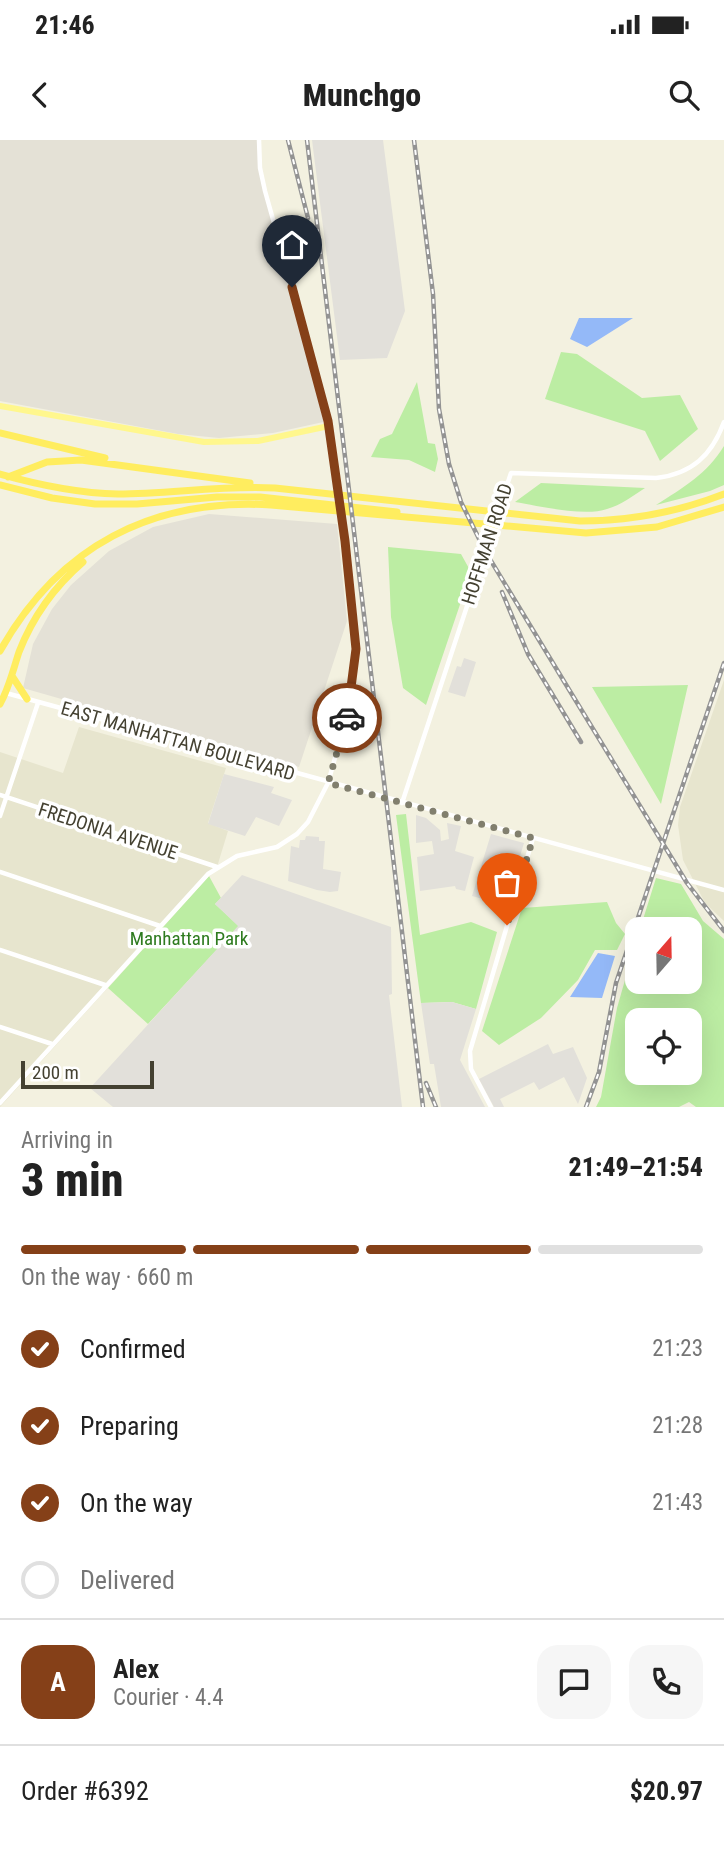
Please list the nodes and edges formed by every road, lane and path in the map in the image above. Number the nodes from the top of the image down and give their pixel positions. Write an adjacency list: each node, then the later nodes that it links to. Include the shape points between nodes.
1 (259, 140): 4 (street, via 262,180)
2 (0, 406): 4 (main road, via 198,441 258,440)
3 (724, 422): 23 (street, HOFFMAN ROAD, via 704,458 669,477 511,473)
4 (329, 426): 20 (street, via 356,649 348,711)
5 (0, 433): 6 (highway)
6 (129, 466): 8 (highway, via 55,461 28,468); 9 (highway)
7 (0, 474): 9 (highway, via 60,489 113,494)
8 (2, 484): 11 (highway, via 52,498 95,503 147,504 239,496)
9 (275, 488): 10 (highway, via 580,521 668,512)
10 (724, 494)
11 (321, 507): 12 (highway, via 578,533 672,524); 13 (highway, via 248,504)
12 (724, 507)
13 (183, 509): 14 (highway, via 132,526 71,565 30,605); 15 (highway, via 119,537 64,579 33,622)
14 (0, 651)
15 (12, 675): 16 (highway); 17 (highway)
16 (3, 692): 17 (street, EAST MANHATTAN BOULEVARD); 19 (highway)
17 (27, 699): 18 (street, EAST MANHATTAN BOULEVARD)
18 (38, 703): 20 (street, EAST MANHATTAN BOULEVARD); 22 (street)
19 (0, 704)
20 (328, 783): 23 (street, EAST MANHATTAN BOULEVARD); 26 (street, via 308,822 289,840)
21 (0, 795): 22 (street, FREDONIA AVENUE)
22 (6, 797): 24 (street); 26 (street, FREDONIA AVENUE)
23 (402, 803): 25 (street, EAST MANHATTAN BOULEVARD)
24 (0, 816)
25 (533, 838): 28 (street, EAST MANHATTAN BOULEVARD); 35 (street, via 470,1051 471,1069)
26 (217, 867): 29 (street)
27 (0, 872): 29 (street)
28 (723, 889)
29 (160, 926): 31 (street)
30 (0, 950): 31 (street)
31 (106, 985): 33 (street)
32 (0, 1027): 33 (street)
33 (52, 1044): 34 (street)
34 (0, 1103)
35 (491, 1107)

